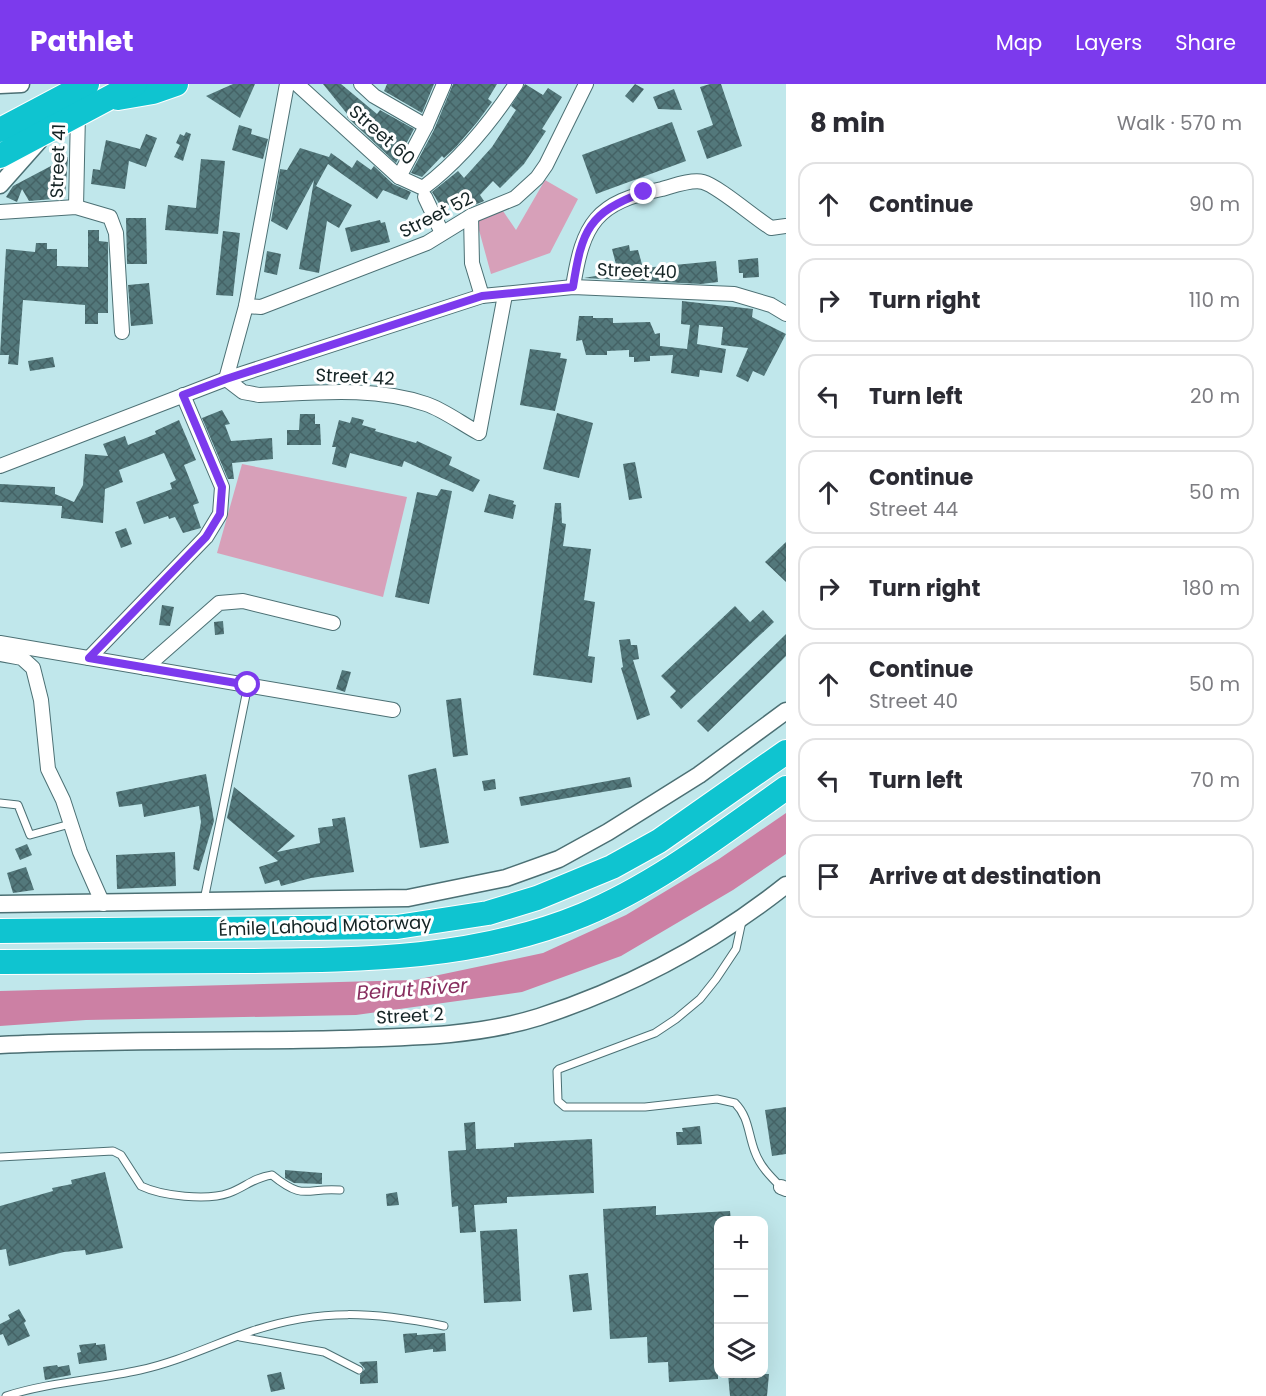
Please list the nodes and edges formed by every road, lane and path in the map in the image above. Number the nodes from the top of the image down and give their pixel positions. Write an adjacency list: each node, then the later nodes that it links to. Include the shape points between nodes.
1 (21, 84): 11 (street)
2 (54, 84): 14 (highway)
3 (135, 84): 12 (highway)
4 (176, 84): 12 (highway, via 153,92)
5 (286, 84): 30 (street)
6 (297, 84): 19 (street, Street 60)
7 (361, 84): 16 (street, via 374,96)
8 (444, 84): 16 (street)
9 (516, 84): 19 (street, Street 60, via 442,173 423,188)
10 (586, 84): 24 (street, Street 52, via 537,178 515,198)
11 (0, 85)
12 (96, 92): 13 (highway); 15 (highway)
13 (78, 113): 15 (highway); 22 (street, Street 41)
14 (0, 120)
15 (40, 120): 17 (highway); 18 (highway); 20 (street)
16 (426, 126): 19 (street)
17 (0, 130)
18 (0, 156)
19 (399, 177)
20 (0, 185)
21 (425, 197): 26 (street)
22 (76, 207): 23 (street, Street 41); 32 (street, via 110,218 115,226)
23 (0, 212)
24 (471, 216): 26 (street, Street 52); 29 (street, via 472,262)
25 (786, 226): 27 (street, via 771,228 701,181 644,192 617,202 588,229 579,248)
26 (442, 233): 30 (street, Street 52, via 427,243 291,296 261,307)
27 (573, 287): 28 (street, Street 40); 31 (street, Street 40, via 734,294 771,304)
28 (506, 295): 29 (street, Street 40); 33 (street, Street 42, via 479,433 428,405 400,397 370,392 259,395 243,392)
29 (482, 296): 33 (street, Street 40)
30 (246, 306): 33 (street)
31 (786, 314)
32 (122, 332)
33 (226, 379): 34 (street, Street 40)
34 (183, 395): 35 (street, Street 40); 39 (street, via 222,487 223,504 206,537)
35 (0, 466)
36 (333, 623): 40 (street, via 243,601 219,603)
37 (0, 644): 39 (street)
38 (0, 654): 47 (street, via 22,658 33,668 41,700 48,769)
39 (89, 658): 40 (street)
40 (146, 668): 41 (street)
41 (248, 685): 42 (street); 49 (lane)
42 (393, 710)
43 (786, 711): 49 (street, via 699,775 608,832 559,859 506,878 408,898)
44 (786, 752): 53 (highway, Émile Lahoud Motorway, via 628,859 554,892 488,913 397,927)
45 (786, 788): 54 (highway, Émile Lahoud Motorway, via 633,891 554,926 489,945 417,956 350,960)
46 (0, 803): 47 (lane, via 18,806 30,835)
47 (70, 824): 51 (street)
48 (786, 885): 52 (street, Street 2)
49 (204, 900): 51 (street)
50 (0, 904): 51 (street)
51 (103, 904)
52 (742, 920): 55 (street, Street 2, via 621,985 537,1017 463,1033 252,1042); 57 (lane, via 736,949 699,999 655,1033 559,1069 558,1101 565,1107 645,1107 717,1099 735,1103 748,1122 762,1166)
53 (0, 931)
54 (0, 962)
55 (0, 1045)
56 (0, 1157): 58 (lane, via 112,1150 121,1155 141,1186 171,1195 229,1193 256,1177 272,1175 288,1188 304,1192)
57 (784, 1187)
58 (340, 1190)
59 (444, 1326): 60 (lane, via 350,1312 315,1315)
60 (238, 1336): 61 (lane, via 324,1352); 62 (lane, via 141,1370 36,1386)
61 (359, 1370)
62 (6, 1396)

